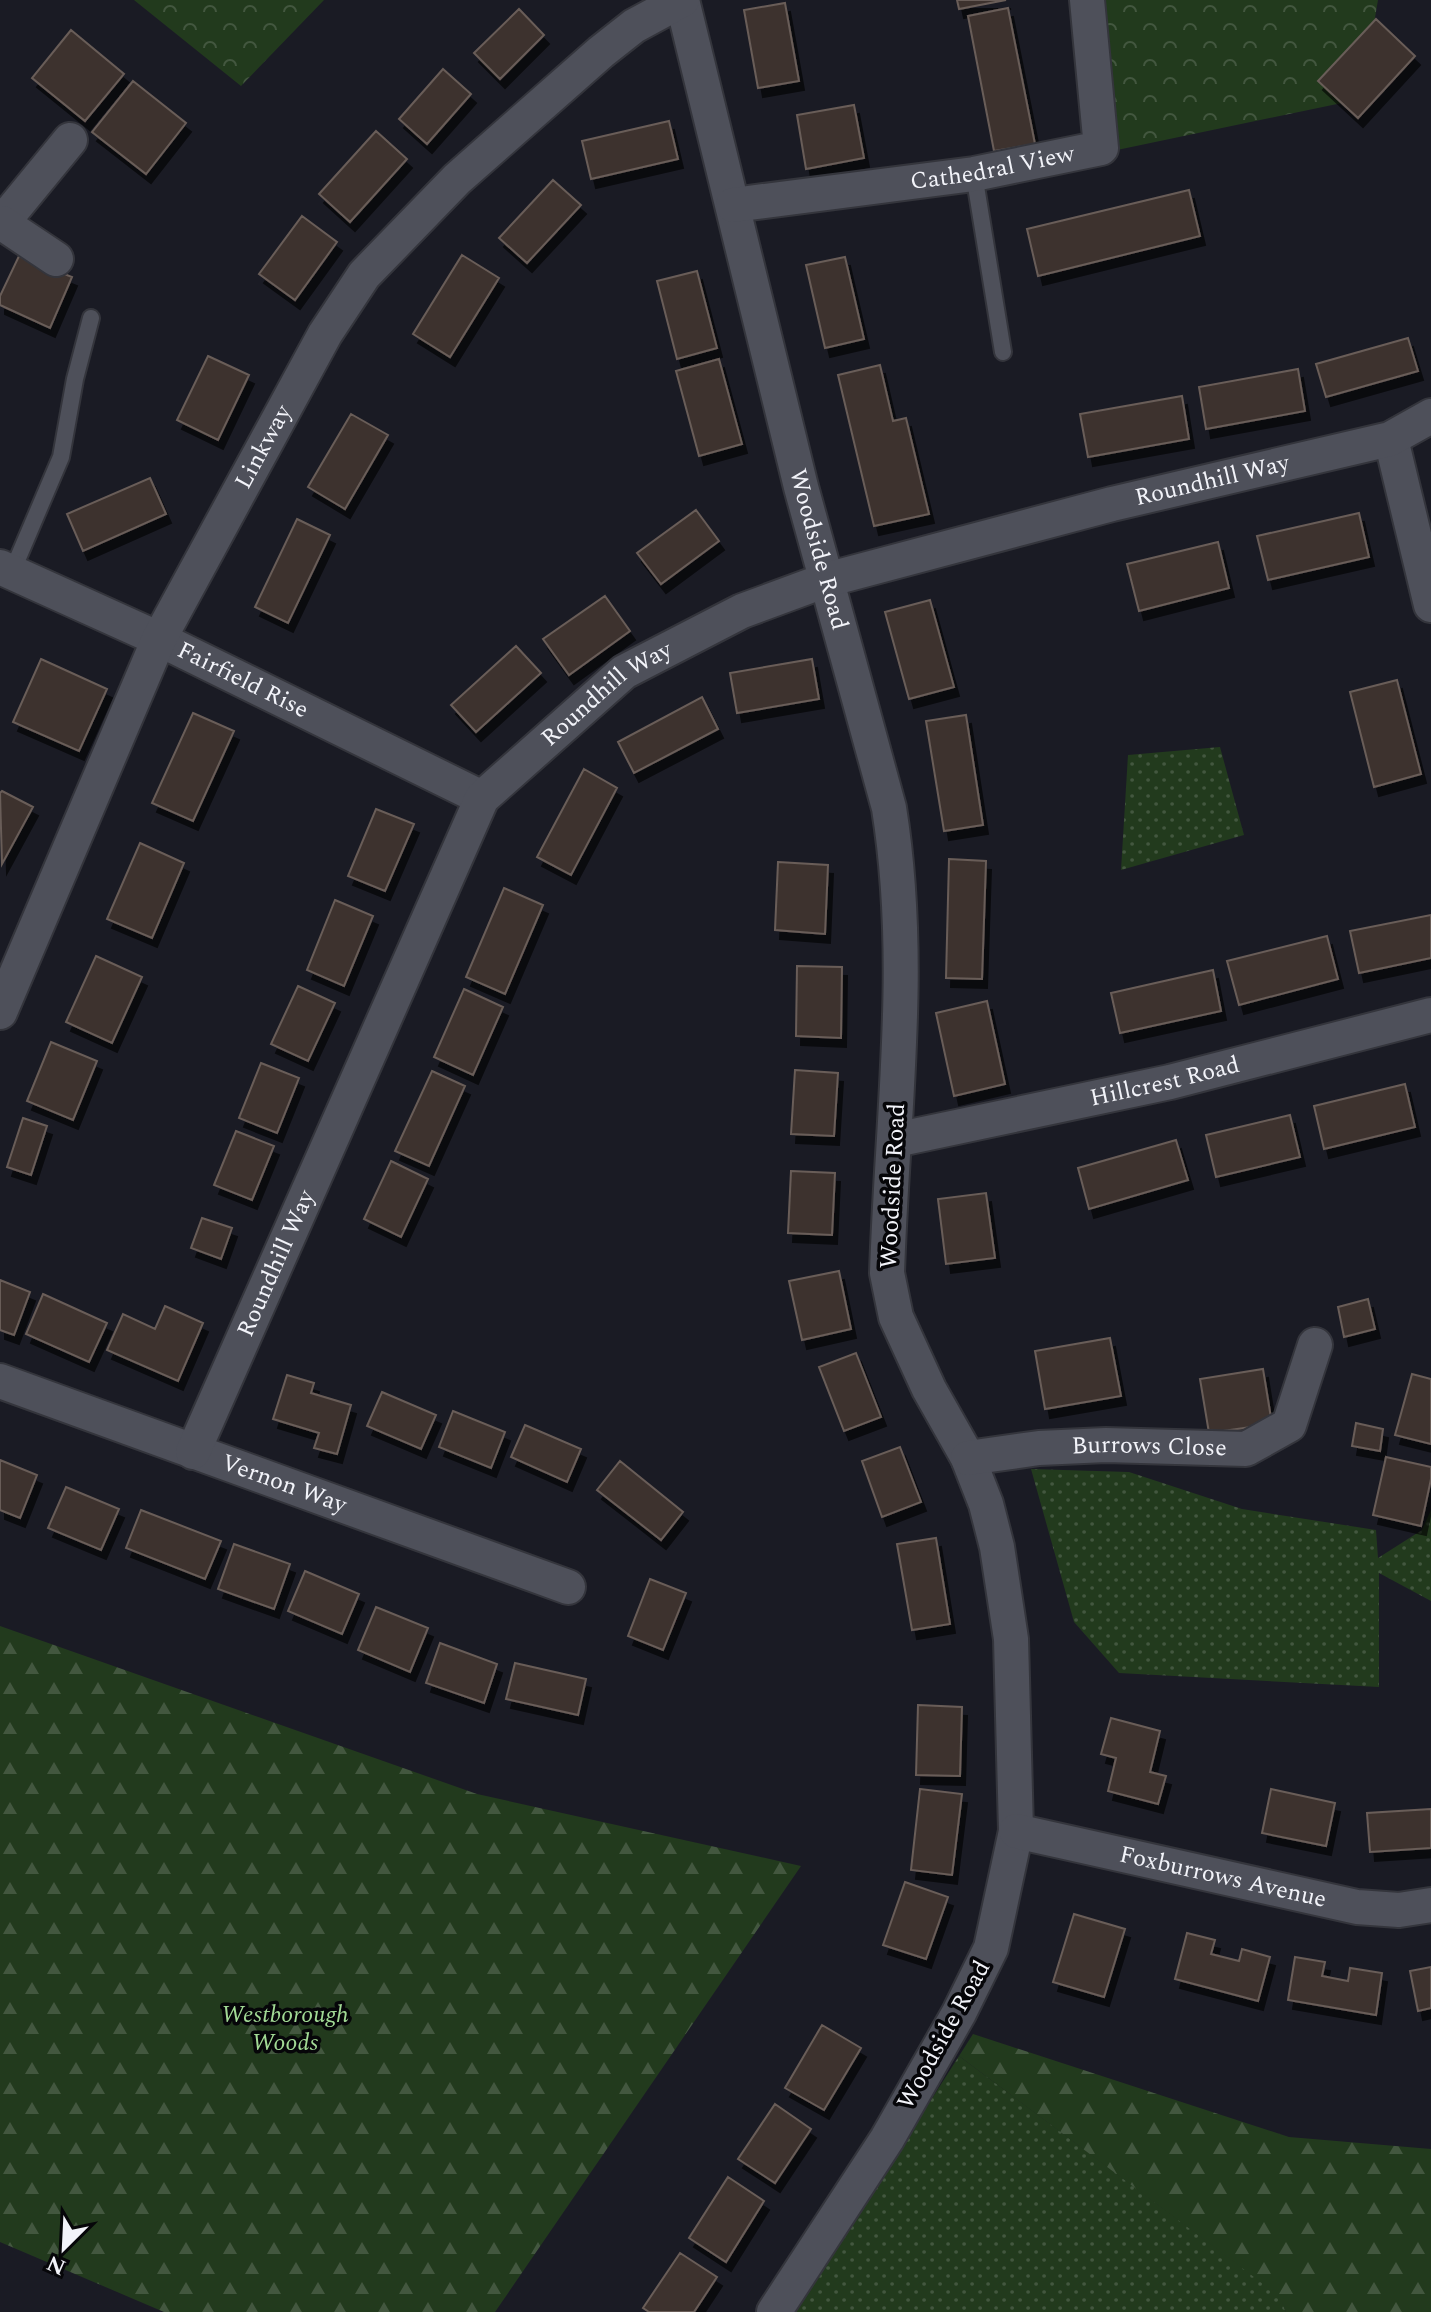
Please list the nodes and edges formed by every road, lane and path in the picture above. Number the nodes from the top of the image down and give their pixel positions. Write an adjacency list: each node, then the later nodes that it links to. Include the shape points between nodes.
1 (682, 0): 5 (street, Woodside Road); 15 (street, Linkway, via 634,26 601,52 457,179 364,275 325,334)
2 (1087, 0): 4 (street, Cathedral View, via 1101,148)
3 (70, 140): 6 (street)
4 (974, 174): 5 (street, Cathedral View); 9 (lane)
5 (733, 205): 13 (street, Woodside Road)
6 (1, 223): 7 (street)
7 (56, 259)
8 (91, 318): 12 (lane, via 61,457)
9 (1003, 352)
10 (1431, 416): 11 (street, Roundhill Way)
11 (1391, 439): 13 (street, Roundhill Way, via 1112,504); 14 (street)
12 (6, 570): 15 (street, Fairfield Rise)
13 (826, 580): 16 (street, Roundhill Way, via 742,611 624,672); 19 (street, Woodside Road, via 889,808 897,857 902,999)
14 (1431, 605)
15 (159, 639): 16 (street, Fairfield Rise); 17 (street, Linkway)
16 (482, 798): 22 (street, Roundhill Way)
17 (0, 1012)
18 (1431, 1015): 19 (street, Hillcrest Road, via 1170,1082)
19 (895, 1140): 23 (street, Woodside Road, via 887,1273 896,1317)
20 (1315, 1345): 23 (street, Burrows Close, via 1289,1425 1246,1449 1106,1445)
21 (0, 1381): 22 (street, Vernon Way)
22 (193, 1452): 24 (street, Vernon Way)
23 (968, 1458): 25 (street, Woodside Road, via 997,1547 1011,1639)
24 (568, 1587)
25 (1016, 1831): 26 (street, Foxburrows Avenue, via 1357,1907 1399,1910); 27 (street, Woodside Road, via 991,1948 959,2013 887,2139)
26 (1431, 1905)
27 (774, 2312)

